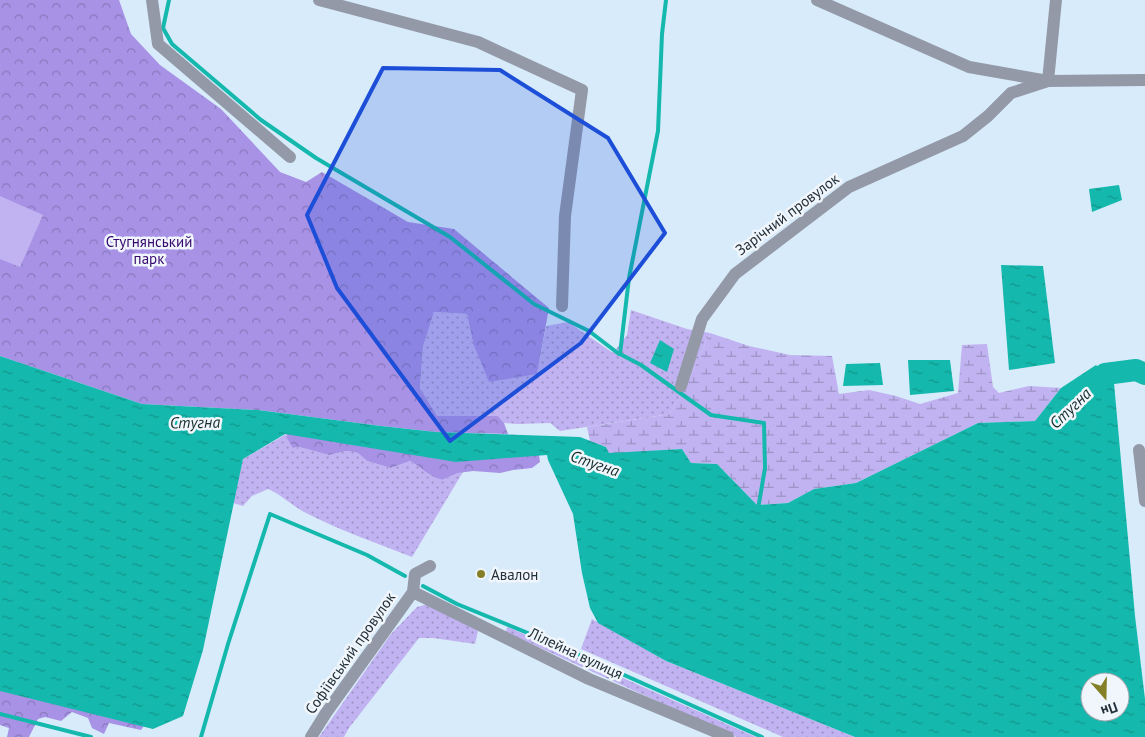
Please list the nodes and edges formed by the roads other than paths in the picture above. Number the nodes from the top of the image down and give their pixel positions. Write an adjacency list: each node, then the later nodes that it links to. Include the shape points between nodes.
1 (152, 0): 7 (street, via 158,44)
2 (319, 0): 8 (street, via 478,42 582,90 565,216)
3 (817, 0): 6 (street, via 969,67)
4 (1056, 0): 6 (street)
5 (1145, 80): 6 (street)
6 (1048, 81): 9 (street, Зарічний провулок, via 1011,93 963,136 849,187 735,274 702,319)
7 (290, 157)
8 (562, 306)
9 (681, 386)
10 (1139, 450): 11 (street)
11 (1145, 501)
12 (430, 566): 13 (street, Софіївський провулок, via 415,574)
13 (413, 592): 14 (street, Софіївський провулок); 15 (street, Лілейна вулиця, via 589,679)
14 (311, 737)
15 (728, 737)

